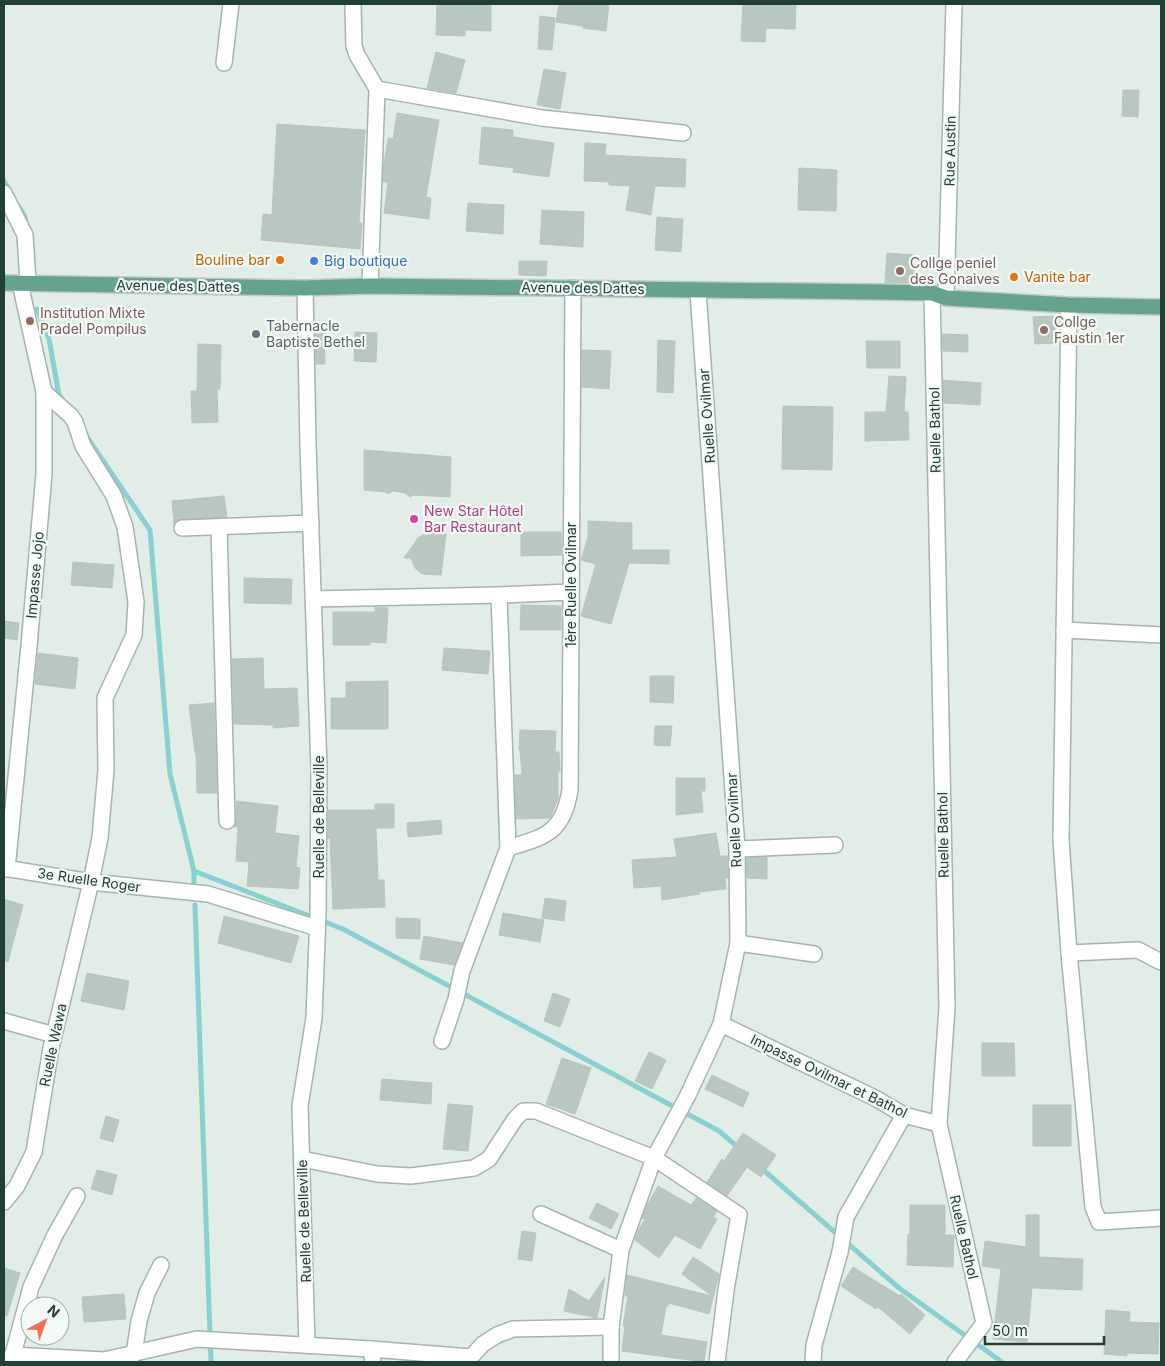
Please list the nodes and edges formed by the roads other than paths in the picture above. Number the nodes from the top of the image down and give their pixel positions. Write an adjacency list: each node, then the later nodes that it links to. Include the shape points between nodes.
1 (231, 4): 4 (street)
2 (353, 4): 5 (street, via 354,46)
3 (954, 4): 14 (street, Rue Austin)
4 (224, 62)
5 (377, 89): 6 (street, via 542,118); 10 (street)
6 (683, 134)
7 (4, 193): 9 (street, Impasse Jojo, via 25,235)
8 (4, 283): 9 (main road, Avenue des Dattes)
9 (24, 283): 11 (main road, Avenue des Dattes); 17 (street, Impasse Jojo)
10 (370, 286): 11 (main road, Avenue des Dattes); 12 (main road, Avenue des Dattes)
11 (306, 288): 18 (street, Ruelle de Belleville)
12 (573, 288): 13 (main road, Avenue des Dattes); 21 (street, 1ère Ruelle Ovilmar)
13 (698, 291): 14 (main road, Avenue des Dattes); 29 (street, Ruelle Ovilmar)
14 (939, 296): 15 (main road, Avenue des Dattes); 42 (street, Ruelle Bathol, via 947,1007)
15 (1069, 305): 16 (main road, Avenue des Dattes); 24 (street)
16 (1161, 307)
17 (44, 392): 30 (street, Impasse Jojo, via 44,474); 31 (street, Ruelle Wawa, via 71,416 83,446 114,496 125,527 136,602 134,635 105,698 106,770 100,838)
18 (311, 523): 19 (street); 23 (street, Ruelle de Belleville)
19 (219, 527): 20 (street); 26 (street)
20 (182, 528)
21 (571, 592): 22 (street); 28 (street, 1ère Ruelle Ovilmar, via 570,790 567,806 552,831)
22 (498, 594): 23 (street); 28 (street)
23 (314, 599): 32 (street, Ruelle de Belleville, via 319,769)
24 (1064, 630): 25 (street); 34 (street, via 1061,840)
25 (1161, 635)
26 (227, 821)
27 (835, 845): 29 (street)
28 (508, 848): 40 (street, via 462,971)
29 (737, 849): 33 (street, Ruelle Ovilmar)
30 (5, 868): 31 (street, 3e Ruelle Roger)
31 (91, 882): 32 (street, 3e Ruelle Roger, via 208,894); 39 (street, Ruelle Wawa)
32 (318, 922): 43 (street, Ruelle de Belleville, via 314,1018 300,1106)
33 (738, 943): 35 (street); 38 (street, Ruelle Ovilmar)
34 (1068, 953): 36 (street, via 1138,950); 48 (street, via 1093,1206 1099,1222)
35 (814, 954)
36 (1161, 962)
37 (4, 1021): 39 (street)
38 (721, 1024): 41 (street, Impasse Ovilmar et Bathol); 44 (street, Ruelle Ovilmar, via 687,1098)
39 (54, 1035): 46 (street, Ruelle Wawa, via 34,1152 17,1186)
40 (442, 1041)
41 (904, 1115): 42 (street, Impasse Ovilmar et Bathol); 59 (street, via 846,1217 840,1252 814,1345)
42 (939, 1124): 60 (street, Ruelle Bathol, via 984,1323)
43 (302, 1158): 44 (street, via 377,1174 411,1176 474,1168 489,1159 515,1119 524,1111 536,1111); 52 (street, Ruelle de Belleville)
44 (654, 1158): 49 (street, Ruelle Ovilmar); 58 (street, via 739,1215)
45 (77, 1196): 55 (street, via 31,1287)
46 (4, 1202)
47 (541, 1214): 49 (street)
48 (1161, 1218)
49 (621, 1250): 51 (street, Ruelle Ovilmar)
50 (162, 1265): 53 (street, via 147,1292)
51 (611, 1327): 56 (street, via 513,1329 483,1344); 57 (street, Ruelle Ovilmar)
52 (307, 1345): 53 (street, via 197,1339); 54 (street)
53 (134, 1354): 55 (street, via 104,1360)
54 (372, 1356): 56 (street)
55 (11, 1358)
56 (472, 1360)
57 (611, 1362)
58 (717, 1362)
59 (813, 1362)
60 (955, 1362)

